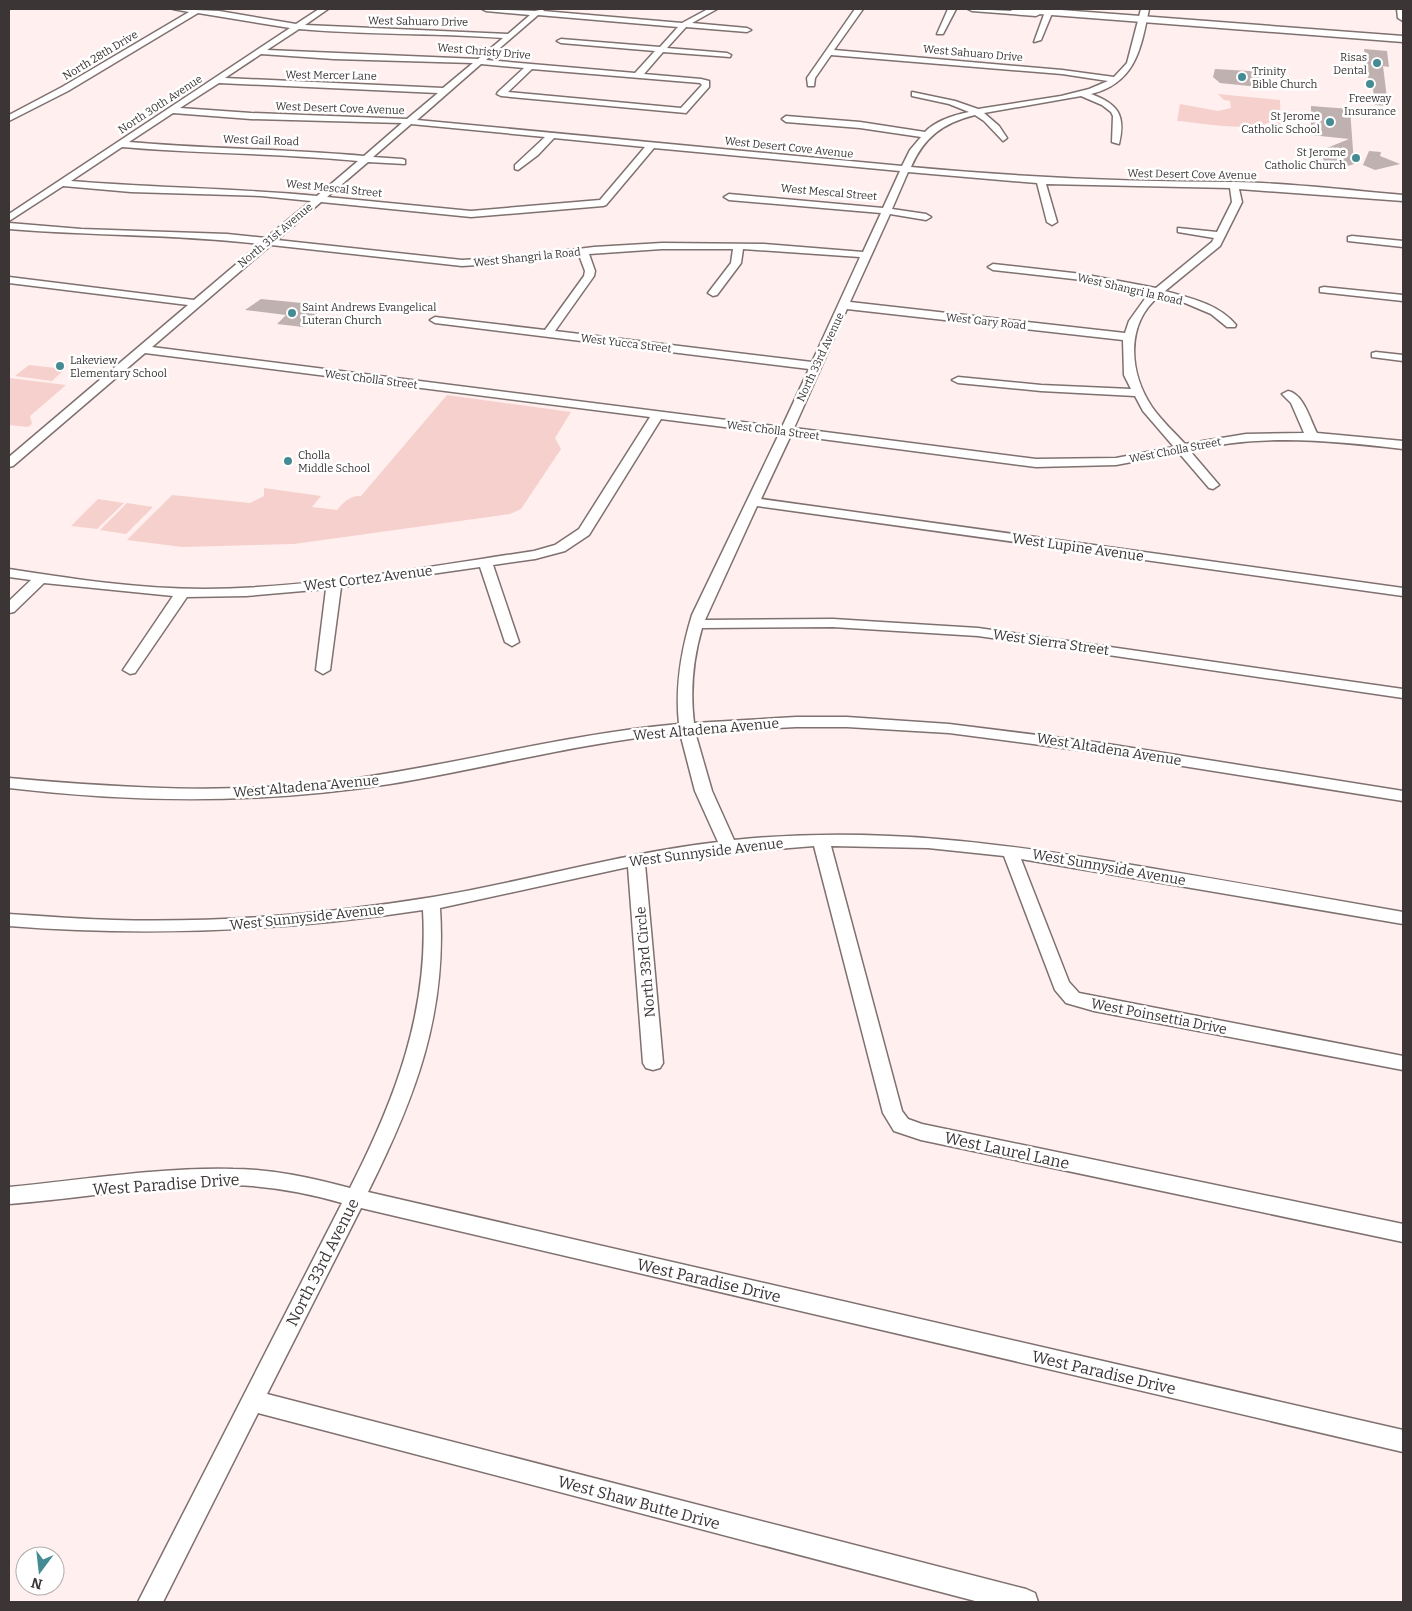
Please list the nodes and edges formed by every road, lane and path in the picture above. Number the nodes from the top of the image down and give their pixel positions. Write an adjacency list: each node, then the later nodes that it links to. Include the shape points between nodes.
1 (177, 9): 11 (street, West Sahuaro Drive)
2 (324, 9): 17 (street, North 30th Avenue)
3 (486, 9): 12 (street)
4 (712, 9): 16 (street)
5 (858, 9): 27 (street)
6 (952, 9): 19 (street)
7 (972, 9): 13 (street)
8 (1014, 9): 13 (main road)
9 (1078, 9): 14 (main road)
10 (1402, 9): 15 (main road)
11 (198, 10): 17 (street, West Sahuaro Drive); 40 (street, North 28th Drive, via 65,89)
12 (539, 10): 16 (street); 21 (street, North 31st Avenue)
13 (1048, 13): 14 (main road); 23 (street)
14 (1144, 14): 20 (main road); 22 (main road); 33 (street, North 33rd Avenue, via 1128,70)
15 (1403, 18)
16 (685, 24): 18 (street); 25 (street)
17 (298, 27): 21 (street, West Sahuaro Drive); 26 (street, North 30th Avenue)
18 (747, 30)
19 (940, 32)
20 (1403, 34)
21 (509, 36): 29 (street, North 31st Avenue)
22 (1403, 39)
23 (1037, 40)
24 (561, 41): 25 (street)
25 (662, 49): 28 (street); 31 (street)
26 (260, 52): 29 (street, West Christy Drive); 32 (street, North 30th Avenue)
27 (828, 52): 33 (street, West Sahuaro Drive, via 1062,72); 34 (street, via 811,78)
28 (727, 55)
29 (479, 62): 30 (street, West Christy Drive); 35 (street, North 31st Avenue)
30 (530, 66): 31 (street, West Christy Drive); 31 (street, West Christy Drive, via 502,94 683,110 706,83)
31 (637, 76)
32 (216, 80): 35 (street, West Mercer Lane, via 286,86); 38 (street, North 30th Avenue)
33 (1116, 80): 37 (street, North 33rd Avenue)
34 (811, 84)
35 (444, 91): 42 (street, North 31st Avenue)
36 (915, 94): 39 (street)
37 (1082, 94): 39 (street, North 33rd Avenue); 46 (street, via 1114,111 1118,118 1114,135)
38 (172, 110): 42 (street, West Desert Cove Avenue); 47 (street, North 30th Avenue)
39 (976, 112): 44 (street, North 33rd Avenue, via 945,123); 45 (street, via 991,122)
40 (9, 118)
41 (786, 119): 44 (street, via 860,125)
42 (409, 122): 43 (street, West Desert Cove Avenue); 49 (street, North 31st Avenue)
43 (552, 135): 48 (street, West Desert Cove Avenue); 51 (street)
44 (925, 135): 52 (street, North 33rd Avenue, via 916,145)
45 (1003, 138)
46 (1116, 142)
47 (120, 144): 49 (street, West Gail Road); 54 (street, North 30th Avenue)
48 (651, 145): 52 (street, West Desert Cove Avenue); 57 (street, West Mescal Street, via 603,203 471,214)
49 (366, 158): 50 (street, West Gail Road); 57 (street, North 31st Avenue)
50 (402, 162)
51 (518, 166)
52 (905, 169): 53 (street, West Desert Cove Avenue); 59 (street, North 33rd Avenue)
53 (1041, 181): 55 (street, West Desert Cove Avenue); 62 (street)
54 (61, 183): 57 (street, West Mescal Street); 61 (street, North 30th Avenue)
55 (1234, 185): 58 (street, West Desert Cove Avenue); 65 (street, via 1237,202)
56 (729, 197): 59 (street, West Mescal Street)
57 (318, 198): 67 (street, North 31st Avenue)
58 (1403, 198)
59 (886, 210): 60 (street, West Mescal Street); 71 (street, North 33rd Avenue)
60 (926, 217)
61 (9, 218)
62 (1052, 222)
63 (9, 226): 67 (street, West Shangri la Road, via 185,240)
64 (1181, 230): 65 (street)
65 (1221, 236): 76 (street, via 1212,249)
66 (1352, 239): 68 (street)
67 (267, 242): 70 (street, West Shangri la Road, via 462,263); 78 (street, North 31st Avenue)
68 (1403, 244)
69 (739, 246): 70 (street, West Shangri la Road); 71 (street, West Shangri la Road); 75 (street, via 736,262)
70 (583, 251): 82 (street, via 589,276)
71 (866, 254): 79 (street, North 33rd Avenue)
72 (992, 266): 76 (street, West Shangri la Road, via 1083,277)
73 (9, 280): 78 (street)
74 (1324, 290): 77 (street)
75 (713, 292)
76 (1157, 293): 81 (street, West Shangri la Road, via 1213,311); 83 (street, via 1134,321)
77 (1403, 298)
78 (196, 303): 84 (street, North 31st Avenue)
79 (844, 305): 83 (street, West Gary Road); 87 (street, North 33rd Avenue)
80 (436, 320): 82 (street, West Yucca Street)
81 (1231, 325)
82 (548, 333): 87 (street, West Yucca Street)
83 (1129, 337): 89 (street, via 1130,375)
84 (143, 349): 91 (street, West Cholla Street); 96 (street, North 31st Avenue)
85 (1376, 355): 86 (street)
86 (1403, 358)
87 (816, 366): 92 (street, North 33rd Avenue)
88 (958, 380): 89 (street)
89 (1138, 393): 95 (street)
90 (1288, 394): 93 (street, via 1296,402)
91 (657, 416): 92 (street, West Cholla Street); 99 (street, West Cortez Avenue, via 579,537 552,550)
92 (786, 432): 95 (street, West Cholla Street, via 1036,463 1117,462); 98 (street, North 33rd Avenue)
93 (1312, 436): 94 (street, West Cholla Street); 95 (street, West Cholla Street, via 1246,438)
94 (1403, 444)
95 (1181, 449): 97 (street)
96 (9, 463)
97 (1213, 485)
98 (753, 502): 104 (street, West Lupine Avenue); 106 (street, North 33rd Avenue)
99 (485, 562): 102 (street, West Cortez Avenue); 107 (street)
100 (9, 573): 101 (street, West Cortez Avenue)
101 (41, 578): 103 (street, West Cortez Avenue, via 124,589); 105 (street)
102 (334, 584): 103 (street, West Cortez Avenue); 109 (street)
103 (183, 592): 108 (street)
104 (1403, 592)
105 (9, 609)
106 (696, 624): 110 (street, West Sierra Street, via 833,623 978,632); 111 (street, North 33rd Avenue, via 684,670)
107 (512, 642)
108 (130, 670)
109 (323, 670)
110 (1403, 694)
111 (686, 728): 112 (street, West Altadena Avenue, via 591,740 386,779 269,791 132,794); 113 (street, West Altadena Avenue, via 802,722 945,727 1022,735); 115 (street, North 33rd Avenue, via 700,784)
112 (9, 783)
113 (1403, 796)
114 (822, 840): 115 (street, West Sunnyside Avenue); 116 (street, West Sunnyside Avenue, via 925,842); 125 (street, West Laurel Lane, via 893,1113 901,1125 921,1132)
115 (729, 847): 117 (street, West Sunnyside Avenue)
116 (1010, 851): 119 (street, West Sunnyside Avenue); 121 (street, West Poinsettia Drive, via 1061,984 1072,998)
117 (636, 860): 118 (street, West Sunnyside Avenue); 122 (street, North 33rd Circle)
118 (432, 903): 120 (street, West Sunnyside Avenue, via 334,917 244,925 105,926); 124 (street, North 33rd Avenue, via 433,961 422,1031 397,1108 380,1149)
119 (1403, 918)
120 (9, 920)
121 (1403, 1063)
122 (653, 1064)
123 (9, 1195): 124 (street, West Paradise Drive, via 215,1177 266,1180)
124 (354, 1197): 126 (street, North 33rd Avenue); 127 (street, West Paradise Drive)
125 (1403, 1233)
126 (252, 1401): 128 (street, North 33rd Avenue); 129 (street, West Shaw Butte Drive)
127 (1403, 1441)
128 (150, 1602)
129 (1026, 1602)

